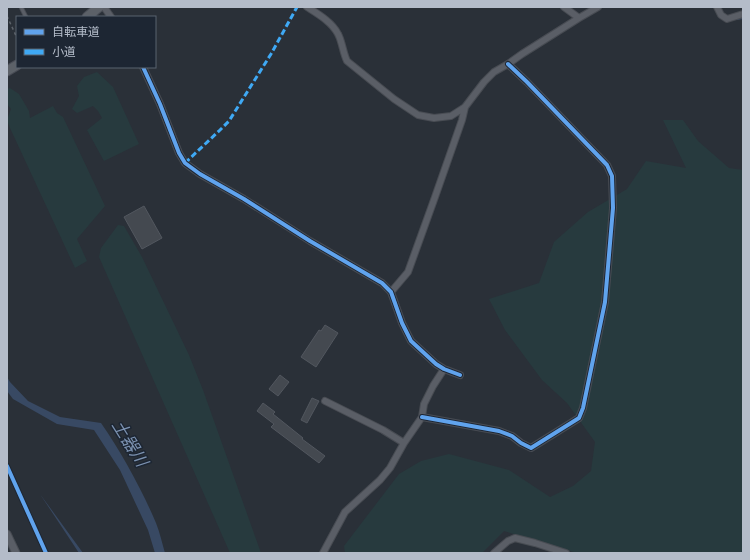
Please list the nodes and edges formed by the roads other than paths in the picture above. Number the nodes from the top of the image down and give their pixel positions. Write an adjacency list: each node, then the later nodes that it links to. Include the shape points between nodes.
1 (99, 7): 8 (main road)
2 (104, 7): 9 (street)
3 (307, 7): 15 (street, via 333,27 339,35 347,61 418,115 434,118 451,116)
4 (564, 7): 10 (street)
5 (598, 7): 10 (street)
6 (716, 7): 7 (street, via 726,19)
7 (743, 14)
8 (88, 16)
9 (110, 16)
10 (579, 18): 11 (street)
11 (508, 64): 15 (street, via 494,72); 20 (street, via 607,165 612,176 613,208 605,302 583,408 579,418 531,448 499,431)
12 (16, 66): 14 (main road)
13 (143, 68): 16 (street, via 185,163 382,283)
14 (7, 71)
15 (464, 107): 16 (street, via 436,197 408,272)
16 (391, 292): 17 (street, via 411,341)
17 (444, 369): 18 (street); 20 (street, via 424,404)
18 (460, 375)
19 (325, 401): 21 (street)
20 (422, 417): 21 (street)
21 (404, 443): 24 (street, via 380,480 345,512)
22 (7, 534): 23 (street)
23 (16, 553)
24 (322, 553)
25 (494, 553): 26 (street, via 515,538)
26 (566, 553)

